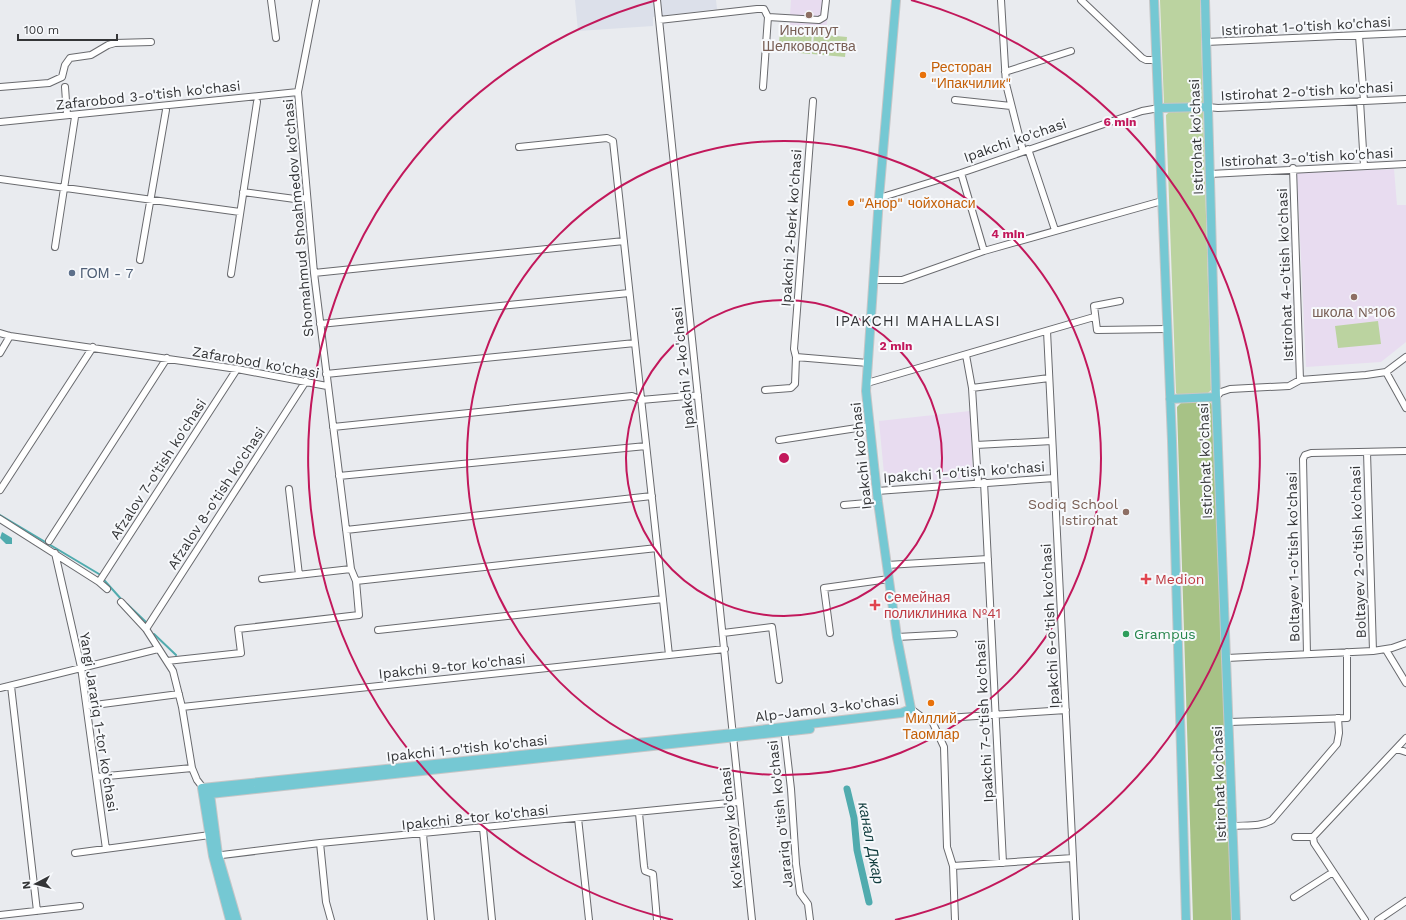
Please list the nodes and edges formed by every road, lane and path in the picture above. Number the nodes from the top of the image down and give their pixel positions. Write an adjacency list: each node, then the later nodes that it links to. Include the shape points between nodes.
1 (271, 0): 14 (street)
2 (316, 0): 23 (street, Shomahmud Shoahmedov ko'chasi)
3 (657, 0): 11 (street, Ipakchi 2-ko'chasi)
4 (826, 0): 10 (street, via 822,19)
5 (896, 0): 47 (main road, Ipakchi ko'chasi)
6 (1001, 0): 19 (street)
7 (1082, 0): 18 (street, via 1142,58)
8 (1154, 0): 18 (main road)
9 (1205, 0): 16 (main road, Istirohat ko'chasi)
10 (768, 17): 11 (street, via 764,9 757,9); 22 (street)
11 (659, 20): 85 (street, Ipakchi 2-ko'chasi)
12 (1406, 33): 13 (street, Istirohat 1-o'tish ko'chasi)
13 (1359, 36): 16 (street, Istirohat 1-o'tish ko'chasi); 27 (street)
14 (276, 38)
15 (151, 42): 21 (street, via 108,45 93,55 70,58 62,77 49,82)
16 (1206, 42): 30 (main road, Istirohat ko'chasi)
17 (1071, 51): 19 (street)
18 (1157, 60): 31 (main road)
19 (1005, 72): 29 (street)
20 (65, 86): 33 (street)
21 (0, 87)
22 (763, 87)
23 (298, 92): 33 (street, Zafarobod 3-o'tish ko'chasi); 46 (street, Shomahmud Shoahmedov ko'chasi)
24 (1406, 99): 27 (street, Istirohat 2-o'tish ko'chasi)
25 (955, 100): 29 (street)
26 (813, 101): 71 (street, Ipakchi 2-berk ko'chasi, via 794,349)
27 (1362, 101): 30 (street, Istirohat 2-o'tish ko'chasi); 39 (street)
28 (257, 102): 45 (street)
29 (1011, 106): 37 (street)
30 (1208, 107): 31 (main road); 42 (main road, Istirohat ko'chasi)
31 (1159, 108): 37 (street, Ipakchi ko'chasi, via 1142,111); 49 (main road)
32 (166, 110): 48 (street)
33 (66, 115): 35 (street, Zafarobod 3-o'tish ko'chasi)
34 (75, 117): 44 (street)
35 (0, 122)
36 (519, 147): 52 (street, via 607,138 613,141)
37 (1026, 150): 41 (street, Ipakchi ko'chasi); 51 (street)
38 (1406, 164): 39 (street, Istirohat 3-o'tish ko'chasi)
39 (1364, 166): 40 (street, Istirohat 3-o'tish ko'chasi)
40 (1293, 168): 42 (street, Istirohat 3-o'tish ko'chasi); 79 (street, Istirohat 4-o'tish ko'chasi)
41 (961, 172): 47 (street, Ipakchi ko'chasi); 54 (street)
42 (1210, 174): 86 (main road, Istirohat ko'chasi)
43 (0, 179): 44 (street)
44 (63, 187): 48 (street); 53 (street)
45 (243, 192): 46 (street, via 295,199); 50 (street)
46 (307, 198): 56 (street, Shomahmud Shoahmedov ko'chasi)
47 (879, 198): 58 (main road, Ipakchi ko'chasi)
48 (150, 199): 50 (street); 55 (street)
49 (1162, 201): 51 (street); 63 (main road)
50 (240, 212): 57 (street)
51 (1055, 230): 54 (street)
52 (624, 241): 56 (street); 59 (street)
53 (55, 247)
54 (984, 251): 58 (street, via 902,280)
55 (140, 260)
56 (314, 273): 62 (street, Shomahmud Shoahmedov ko'chasi)
57 (231, 274)
58 (873, 280): 74 (main road, Ipakchi ko'chasi)
59 (629, 293): 62 (street); 67 (street)
60 (1120, 301): 61 (street, via 1094,306)
61 (1094, 317): 63 (street, via 1097,330); 64 (street)
62 (320, 324): 77 (street, Shomahmud Shoahmedov ko'chasi)
63 (1167, 329): 87 (main road)
64 (1047, 331): 70 (street); 78 (street, Ipakchi 6-o'tish ko'chasi)
65 (0, 333): 66 (street, Zafarobod ko'chasi)
66 (10, 336): 68 (street, Zafarobod ko'chasi); 69 (street)
67 (635, 343): 77 (street); 88 (street)
68 (93, 347): 73 (street, Zafarobod ko'chasi); 102 (street)
69 (0, 353)
70 (966, 355): 81 (street); 83 (street, Ipakchi 7-o'tish ko'chasi)
71 (796, 357): 74 (street); 84 (street, Ipakchi 2-berk ko'chasi, via 793,387)
72 (1406, 357): 76 (street)
73 (167, 358): 75 (street, Zafarobod ko'chasi); 109 (street)
74 (868, 363): 81 (main road, Ipakchi ko'chasi)
75 (237, 369): 80 (street, Zafarobod ko'chasi); 119 (street, Afzalov 7-o'tish ko'chasi)
76 (1386, 372): 79 (street); 89 (street)
77 (326, 374): 82 (street, Shomahmud Shoahmedov ko'chasi)
78 (1049, 378): 83 (street); 93 (street, Ipakchi 6-o'tish ko'chasi)
79 (1300, 380): 86 (street, via 1289,386 1230,389)
80 (306, 381): 82 (street, Zafarobod ko'chasi); 123 (street, Afzalov 8-o'tish ko'chasi)
81 (867, 383): 90 (main road, Ipakchi ko'chasi)
82 (327, 386): 91 (street, Zafarobod ko'chasi)
83 (972, 388): 94 (street, Ipakchi 7-o'tish ko'chasi)
84 (765, 390)
85 (698, 395): 88 (street); 125 (street, Ipakchi 2-ko'chasi)
86 (1216, 397): 87 (main road); 137 (main road, Istirohat ko'chasi)
87 (1170, 399): 195 (main road)
88 (641, 400): 91 (street, via 632,396); 95 (street)
89 (1406, 408)
90 (870, 426): 92 (street); 103 (main road, Ipakchi ko'chasi)
91 (333, 427): 98 (street, Zafarobod ko'chasi)
92 (779, 440)
93 (1052, 442): 94 (street); 99 (street, Ipakchi 6-o'tish ko'chasi)
94 (976, 445): 100 (street, Ipakchi 7-o'tish ko'chasi)
95 (646, 446): 98 (street); 104 (street)
96 (1406, 450): 97 (street)
97 (1367, 452): 133 (street, Boltayev 2-o'tish ko'chasi); 135 (street, Boltayev 1-o'tish ko'chasi, via 1311,453 1303,459)
98 (339, 476): 108 (street, Zafarobod ko'chasi)
99 (1054, 478): 100 (street, Ipakchi 1-o'tish ko'chasi); 148 (street, Ipakchi 6-o'tish ko'chasi)
100 (981, 483): 103 (street, Ipakchi 1-o'tish ko'chasi); 112 (street, Ipakchi 7-o'tish ko'chasi)
101 (289, 489): 115 (street)
102 (0, 490)
103 (877, 491): 105 (main road, Ipakchi ko'chasi)
104 (652, 496): 108 (street); 110 (street)
105 (878, 502): 106 (street); 113 (main road, Ipakchi ko'chasi)
106 (844, 505)
107 (0, 519): 111 (street)
108 (346, 530): 114 (street, Zafarobod ko'chasi)
109 (49, 541)
110 (658, 548): 118 (street); 121 (street)
111 (55, 553): 119 (street); 139 (street, Yangi Jarariq 1-tor ko'chasi)
112 (988, 559): 113 (street); 149 (street, Ipakchi 7-o'tish ko'chasi)
113 (887, 565): 116 (main road, Ipakchi ko'chasi)
114 (351, 569): 115 (street); 118 (street, Zafarobod ko'chasi)
115 (300, 575): 117 (street)
116 (889, 578): 126 (street, via 824,588); 128 (main road, Ipakchi ko'chasi)
117 (262, 579)
118 (356, 581): 138 (street, Zafarobod ko'chasi, via 360,615 238,629 241,653)
119 (99, 582): 120 (street)
120 (107, 589)
121 (663, 599): 124 (street); 136 (street)
122 (121, 602): 123 (street)
123 (146, 629): 130 (street)
124 (378, 630)
125 (723, 633): 131 (street, Ipakchi 2-ko'chasi); 140 (street, via 772,627)
126 (830, 633)
127 (954, 634): 128 (street)
128 (897, 637): 147 (main road, Ipakchi ko'chasi)
129 (1406, 644): 132 (street)
130 (158, 649): 138 (street); 139 (street)
131 (725, 649): 136 (street, Ipakchi 9-tor ko'chasi); 154 (street, Ipakchi 2-ko'chasi)
132 (1386, 650): 133 (street); 141 (street)
133 (1373, 651): 134 (street)
134 (1347, 652): 135 (street); 150 (street, via 1348,716)
135 (1307, 654): 137 (street)
136 (669, 655): 146 (street, Ipakchi 9-tor ko'chasi)
137 (1227, 658): 152 (main road, Istirohat ko'chasi)
138 (167, 661): 144 (street)
139 (81, 667): 142 (street); 145 (street, Yangi Jarariq 1-tor ko'chasi)
140 (779, 680)
141 (1406, 683)
142 (11, 686): 143 (street); 182 (street)
143 (0, 688)
144 (179, 694): 145 (street); 146 (street)
145 (87, 706): 159 (street, Yangi Jarariq 1-tor ko'chasi)
146 (182, 706): 158 (street)
147 (911, 709): 151 (street, via 923,718); 153 (main road, Alp-Jamol 3-ko'chasi, via 901,713)
148 (1066, 710): 149 (street); 175 (street, Ipakchi 6-o'tish ko'chasi)
149 (996, 715): 151 (street); 176 (street, Ipakchi 7-o'tish ko'chasi)
150 (1338, 718): 152 (street); 165 (street, via 1337,744 1272,820 1258,825)
151 (931, 719): 177 (street, via 944,747 948,847)
152 (1230, 722): 165 (main road, Istirohat ko'chasi)
153 (784, 730): 154 (main road, Alp-Jamol 3-ko'chasi); 192 (street, Jarariq o'tish ko'chasi, via 796,864 800,893 808,904)
154 (734, 736): 160 (main road, Ipakchi 1-o'tish ko'chasi); 161 (main road, Ipakchi 1-o'tish ko'chasi); 162 (street, Ko'ksaroy ko'chasi)
155 (1406, 738): 156 (street)
156 (1397, 749): 157 (street); 170 (street)
157 (1406, 752)
158 (192, 768): 159 (street); 160 (street)
159 (97, 776): 172 (street, Yangi Jarariq 1-tor ko'chasi)
160 (202, 788): 161 (street); 168 (main road)
161 (210, 794): 174 (main road)
162 (739, 802): 163 (street, Ipakchi 8-tor ko'chasi); 191 (street, Ko'ksaroy ko'chasi)
163 (639, 813): 164 (street, Ipakchi 8-tor ko'chasi); 190 (street, via 645,871 653,874)
164 (578, 818): 166 (street, Ipakchi 8-tor ko'chasi); 189 (street)
165 (1233, 826): 196 (main road, Istirohat ko'chasi)
166 (483, 828): 167 (street, Ipakchi 8-tor ko'chasi); 188 (street)
167 (423, 834): 171 (street, Ipakchi 8-tor ko'chasi); 187 (street)
168 (210, 836): 172 (street); 174 (main road)
169 (1295, 837): 170 (street)
170 (1313, 837): 178 (street, via 1314,843)
171 (320, 843): 174 (street, Ipakchi 8-tor ko'chasi); 186 (street, via 326,902)
172 (106, 849): 173 (street)
173 (75, 853)
174 (215, 855): 184 (main road); 185 (main road)
175 (1073, 858): 176 (street); 194 (street, Ipakchi 6-o'tish ko'chasi)
176 (1003, 863): 177 (street)
177 (953, 866): 193 (street)
178 (1333, 872): 179 (street); 197 (street)
179 (1294, 897)
180 (1406, 901): 198 (street)
181 (80, 906): 182 (street)
182 (37, 911): 183 (street)
183 (0, 915)
184 (230, 920)
185 (237, 920)
186 (331, 920)
187 (431, 920)
188 (492, 920)
189 (589, 920)
190 (657, 920)
191 (752, 920)
192 (810, 920)
193 (956, 920)
194 (1076, 920)
195 (1186, 920)
196 (1236, 920)
197 (1365, 920)
198 (1378, 920)

